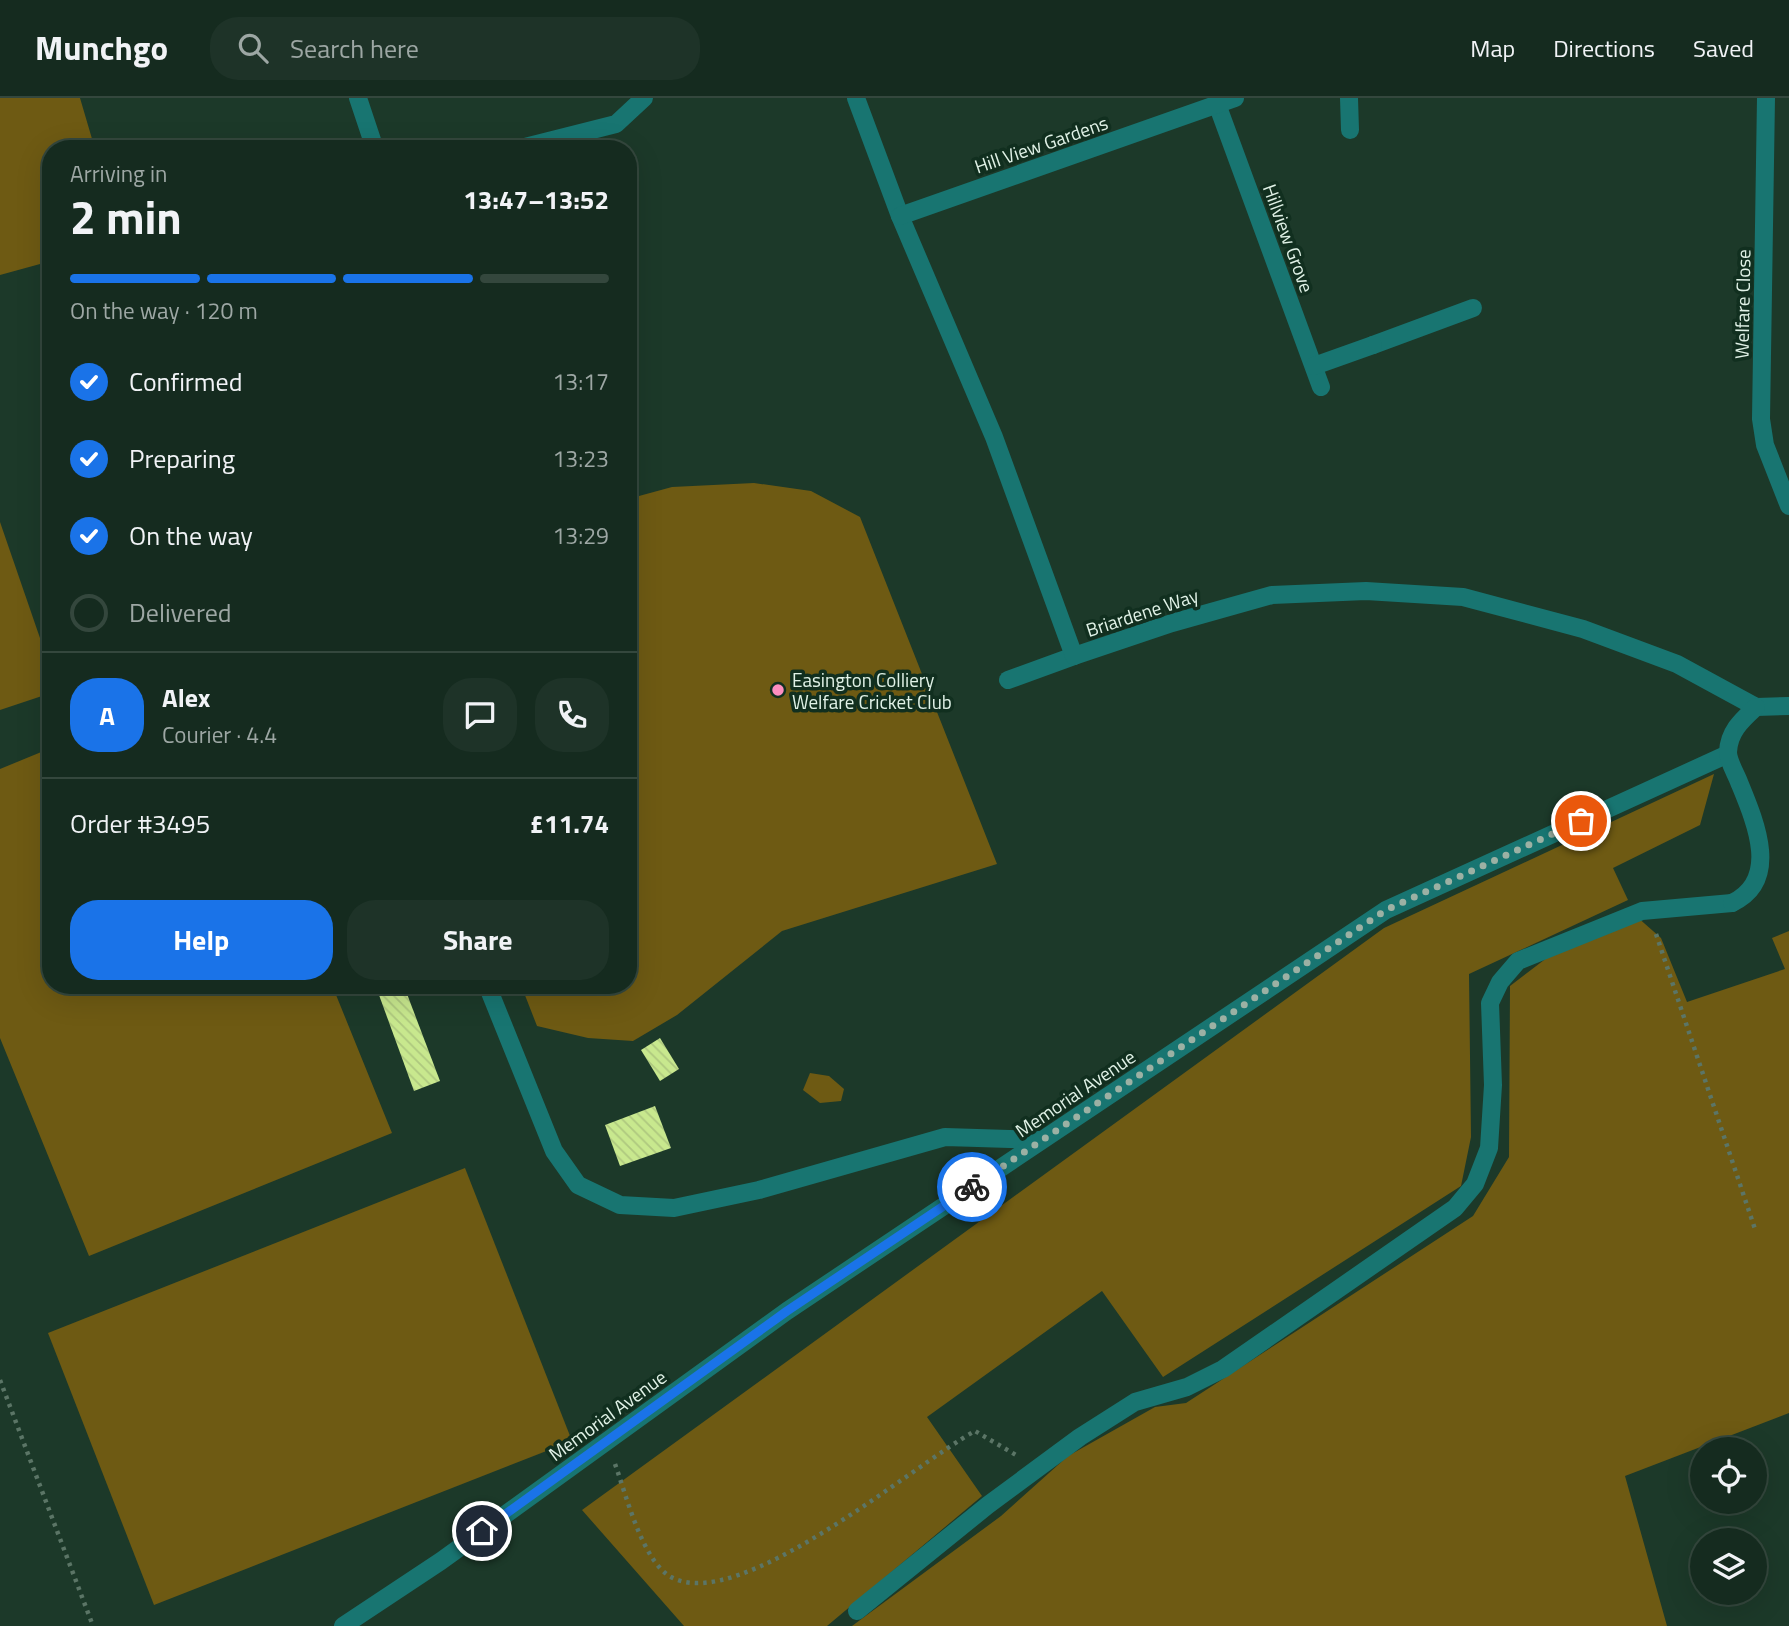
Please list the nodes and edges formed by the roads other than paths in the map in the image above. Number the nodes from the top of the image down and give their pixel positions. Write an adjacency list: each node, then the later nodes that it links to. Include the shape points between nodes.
1 (358, 98): 9 (street)
2 (644, 98): 10 (street, via 616,124)
3 (856, 98): 11 (street, Briardene Way)
4 (1235, 98): 7 (street, Hill View Gardens)
5 (1349, 98): 8 (street)
6 (1766, 98): 15 (street, Welfare Close, via 1761,419 1765,445)
7 (1217, 104): 11 (street, Hill View Gardens); 13 (street, Hillview Grove)
8 (1350, 130)
9 (371, 140)
10 (553, 140)
11 (900, 216): 16 (street, Briardene Way, via 994,437)
12 (1473, 308): 13 (street)
13 (1314, 366): 14 (street, Hillview Grove)
14 (1321, 387)
15 (1789, 506)
16 (1074, 656): 17 (street); 19 (street, Briardene Way, via 1272,596 1366,591 1462,597 1606,637 1677,664)
17 (1009, 680)
18 (1789, 706): 19 (street)
19 (1756, 707): 20 (street, via 1734,729)
20 (1728, 754): 22 (street, Memorial Avenue, via 1386,910); 23 (street, via 1760,847 1761,867 1747,896 1732,903 1648,911 1518,961 1490,1003 1493,1085 1489,1148 1475,1184 1455,1208 1223,1369 1187,1387 1135,1402 1037,1468)
21 (491, 994): 22 (street, via 554,1151 578,1185 620,1205 674,1208 945,1137)
22 (1041, 1140): 24 (street, Memorial Avenue, via 787,1311 441,1561)
23 (857, 1611)
24 (343, 1626)

